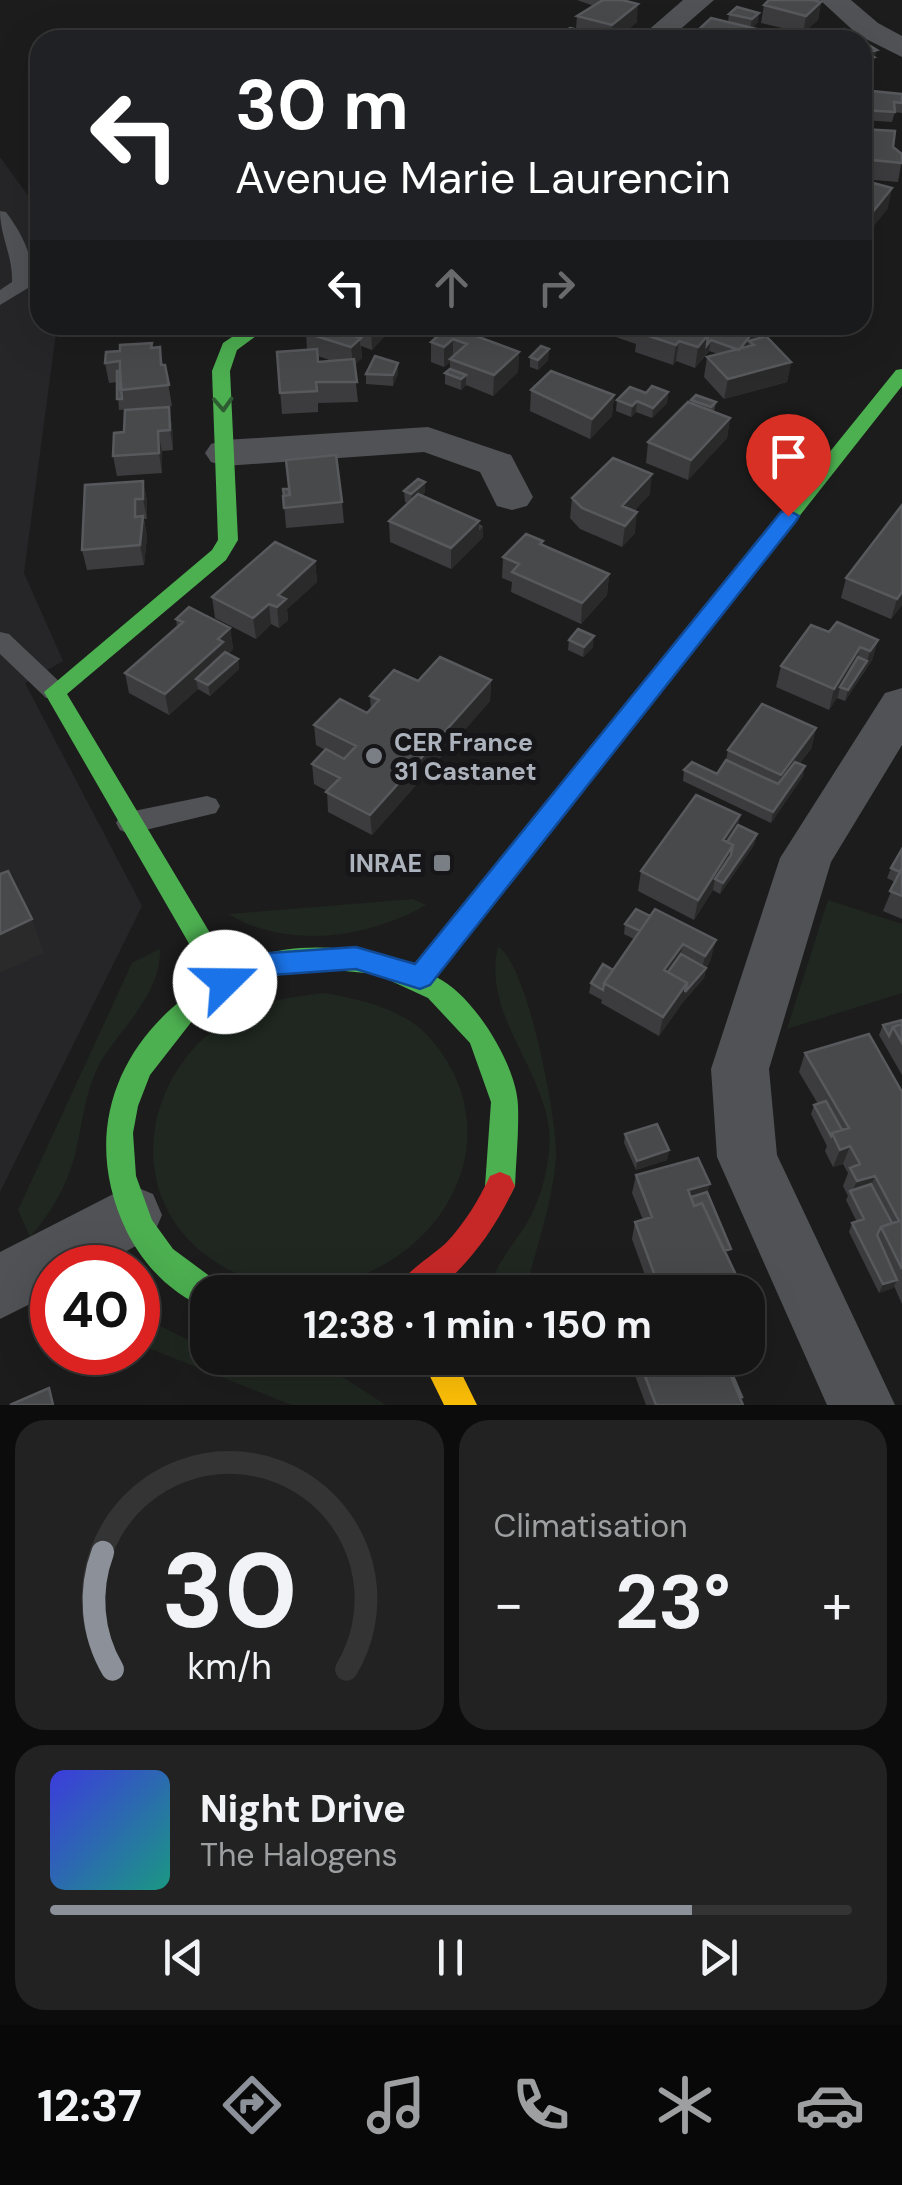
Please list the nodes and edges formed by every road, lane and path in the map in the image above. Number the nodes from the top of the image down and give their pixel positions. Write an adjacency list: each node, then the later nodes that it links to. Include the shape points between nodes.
1 (700, 0): 3 (street)
2 (834, 0): 4 (street)
3 (663, 30)
4 (871, 30)
5 (872, 30): 6 (street)
6 (902, 48)
7 (0, 216): 8 (lane, via 17,238 22,273 21,284)
8 (0, 298)
9 (248, 335): 11 (street, one-way to 11, via 229,348 221,371)
10 (902, 374): 18 (street)
11 (226, 453): 12 (street, via 428,439 497,464); 14 (street, via 228,540 219,555)
12 (512, 498)
13 (0, 640): 14 (lane)
14 (55, 692): 17 (street)
15 (902, 705): 26 (street, via 806,858 740,1069 747,1157)
16 (207, 806): 17 (lane)
17 (129, 823): 19 (street)
18 (420, 977): 19 (street, via 356,958 269,964); 21 (street, via 462,1009 496,1056 510,1116 510,1151 486,1218)
19 (225, 982): 20 (street, via 163,1029 133,1075 116,1139)
20 (131, 1214): 22 (street); 23 (street, via 144,1242)
21 (433, 1275)
22 (0, 1286)
23 (190, 1287)
24 (446, 1375): 25 (street)
25 (460, 1405)
26 (861, 1405)

